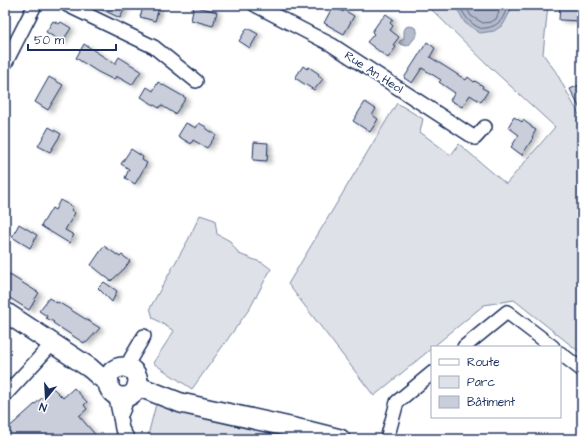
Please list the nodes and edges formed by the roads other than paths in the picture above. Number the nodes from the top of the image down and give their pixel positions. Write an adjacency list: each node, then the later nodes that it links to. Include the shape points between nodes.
1 (35, 5): 4 (street)
2 (68, 5): 5 (street, via 154,46)
3 (255, 5): 6 (street, Rue An Heol, via 332,45 475,138)
4 (5, 64)
5 (196, 81)
6 (485, 127)
7 (5, 312): 9 (street)
8 (144, 336): 15 (street, via 131,358)
9 (53, 343): 15 (street, via 90,368); 16 (street)
10 (465, 346): 11 (street, via 507,312)
11 (552, 346)
12 (561, 354): 13 (street)
13 (582, 370)
14 (431, 374): 20 (street, via 397,402)
15 (122, 383): 17 (street, via 181,403); 18 (street, via 120,417 122,429)
16 (5, 395)
17 (307, 435): 19 (street)
18 (128, 439)
19 (340, 439)
20 (386, 439)

